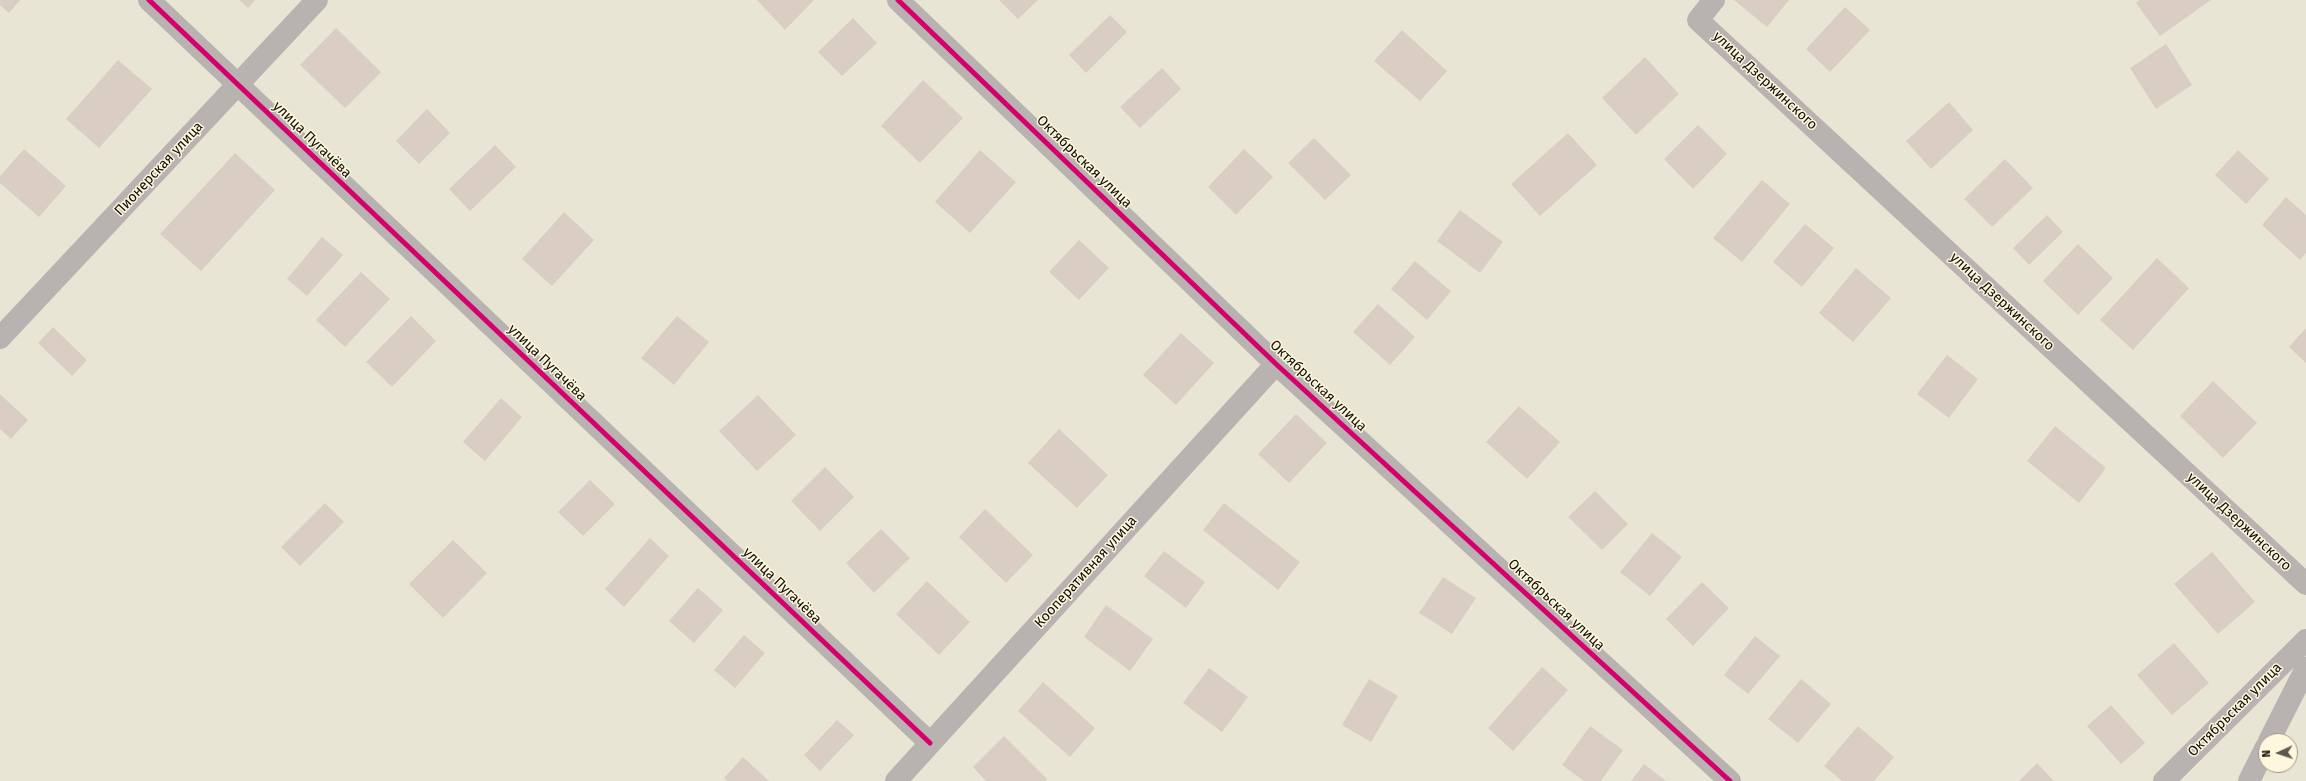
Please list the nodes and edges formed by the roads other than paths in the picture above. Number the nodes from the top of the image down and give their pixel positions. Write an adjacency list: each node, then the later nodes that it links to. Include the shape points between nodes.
1 (149, 0): 5 (street, улица Пугачёва)
2 (317, 0): 5 (street, Пионерская улица)
3 (898, 0): 7 (street, Октябрьская улица)
4 (1714, 0): 8 (street, улица Дзержинского, via 1698,20)
5 (237, 85): 6 (street, Пионерская улица); 12 (street, улица Пугачёва)
6 (0, 338)
7 (1276, 364): 12 (street, Кооперативная улица); 15 (street, Октябрьская улица)
8 (2306, 584)
9 (2306, 640): 16 (street, Октябрьская улица)
10 (2306, 668): 11 (street)
11 (2273, 733)
12 (930, 743): 14 (street, Кооперативная улица)
13 (2258, 764): 17 (street)
14 (896, 781)
15 (1730, 781)
16 (2164, 781)
17 (2249, 781)

